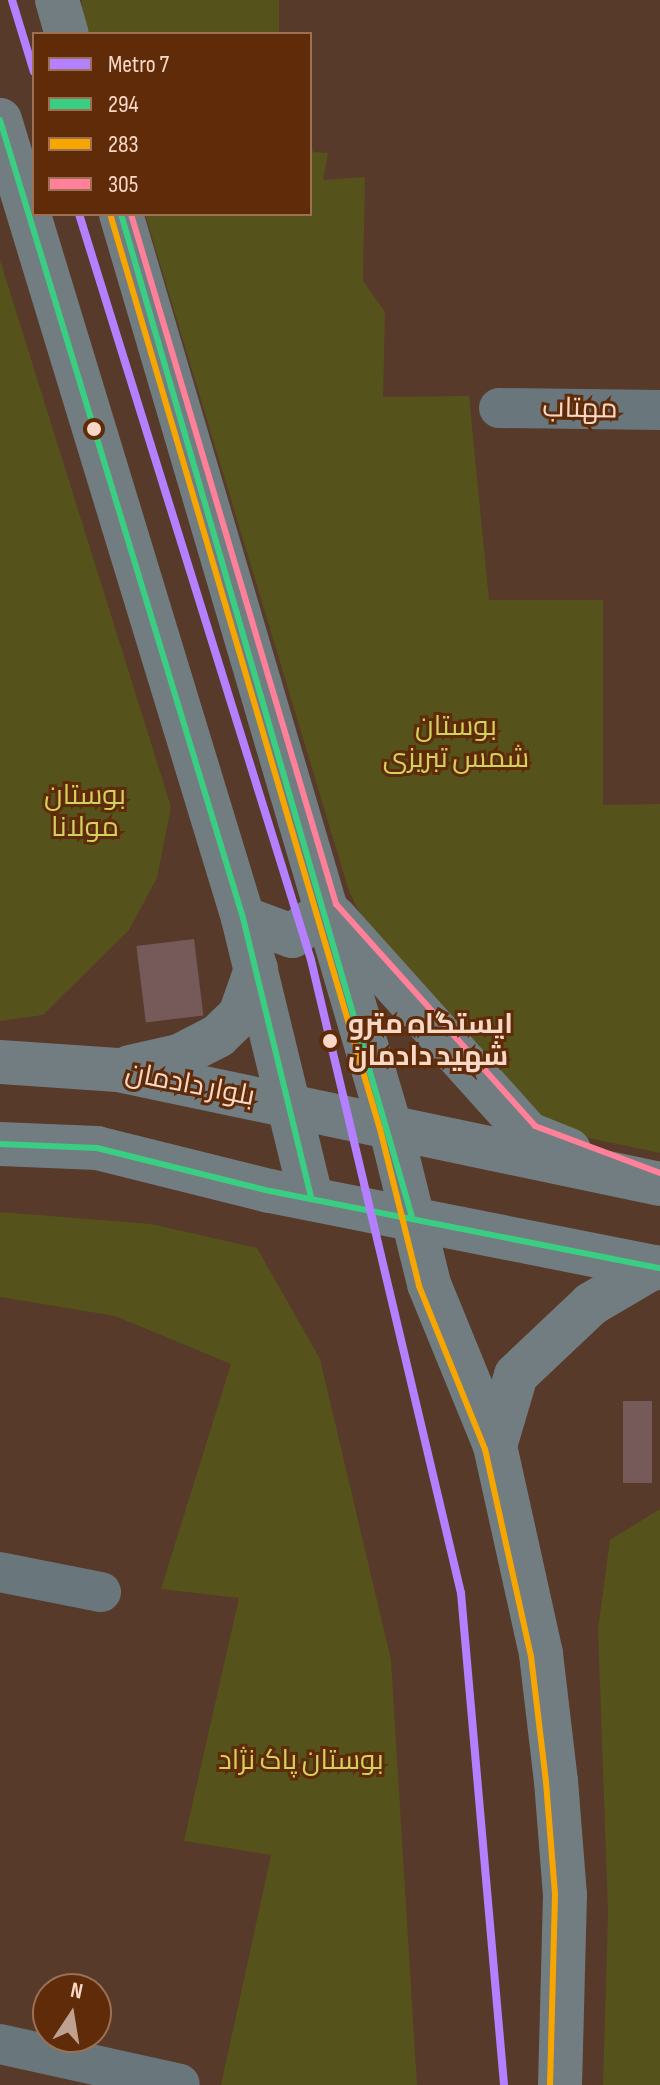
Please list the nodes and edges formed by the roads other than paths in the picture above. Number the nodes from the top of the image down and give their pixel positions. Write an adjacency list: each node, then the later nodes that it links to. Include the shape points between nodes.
1 (57, 0): 2 (main road)
2 (66, 32)
3 (0, 120): 8 (main road)
4 (122, 216): 7 (main road)
5 (499, 408): 6 (street, مهتاب)
6 (660, 410)
7 (327, 909): 8 (main road, via 292,936); 13 (main road); 15 (main road, via 529,1134)
8 (243, 918): 9 (main road)
9 (256, 969): 11 (main road, via 240,1015 218,1036 179,1056); 12 (main road)
10 (0, 1062): 11 (main road, بلوار دادمان)
11 (118, 1070): 12 (main road, بلوار دادمان)
12 (294, 1106): 13 (main road, بلوار دادمان); 16 (main road)
13 (390, 1126): 15 (main road, بلوار دادمان); 17 (main road)
14 (0, 1144): 16 (main road, via 97,1148)
15 (653, 1182)
16 (311, 1198): 17 (main road)
17 (412, 1217): 18 (main road); 19 (main road, via 429,1284)
18 (657, 1268): 19 (main road, via 591,1304 516,1375)
19 (495, 1446): 24 (main road, via 541,1654 556,1781 565,1895)
20 (0, 1572): 21 (street)
21 (101, 1592)
22 (0, 2044): 23 (street)
23 (180, 2084)
24 (560, 2085)

